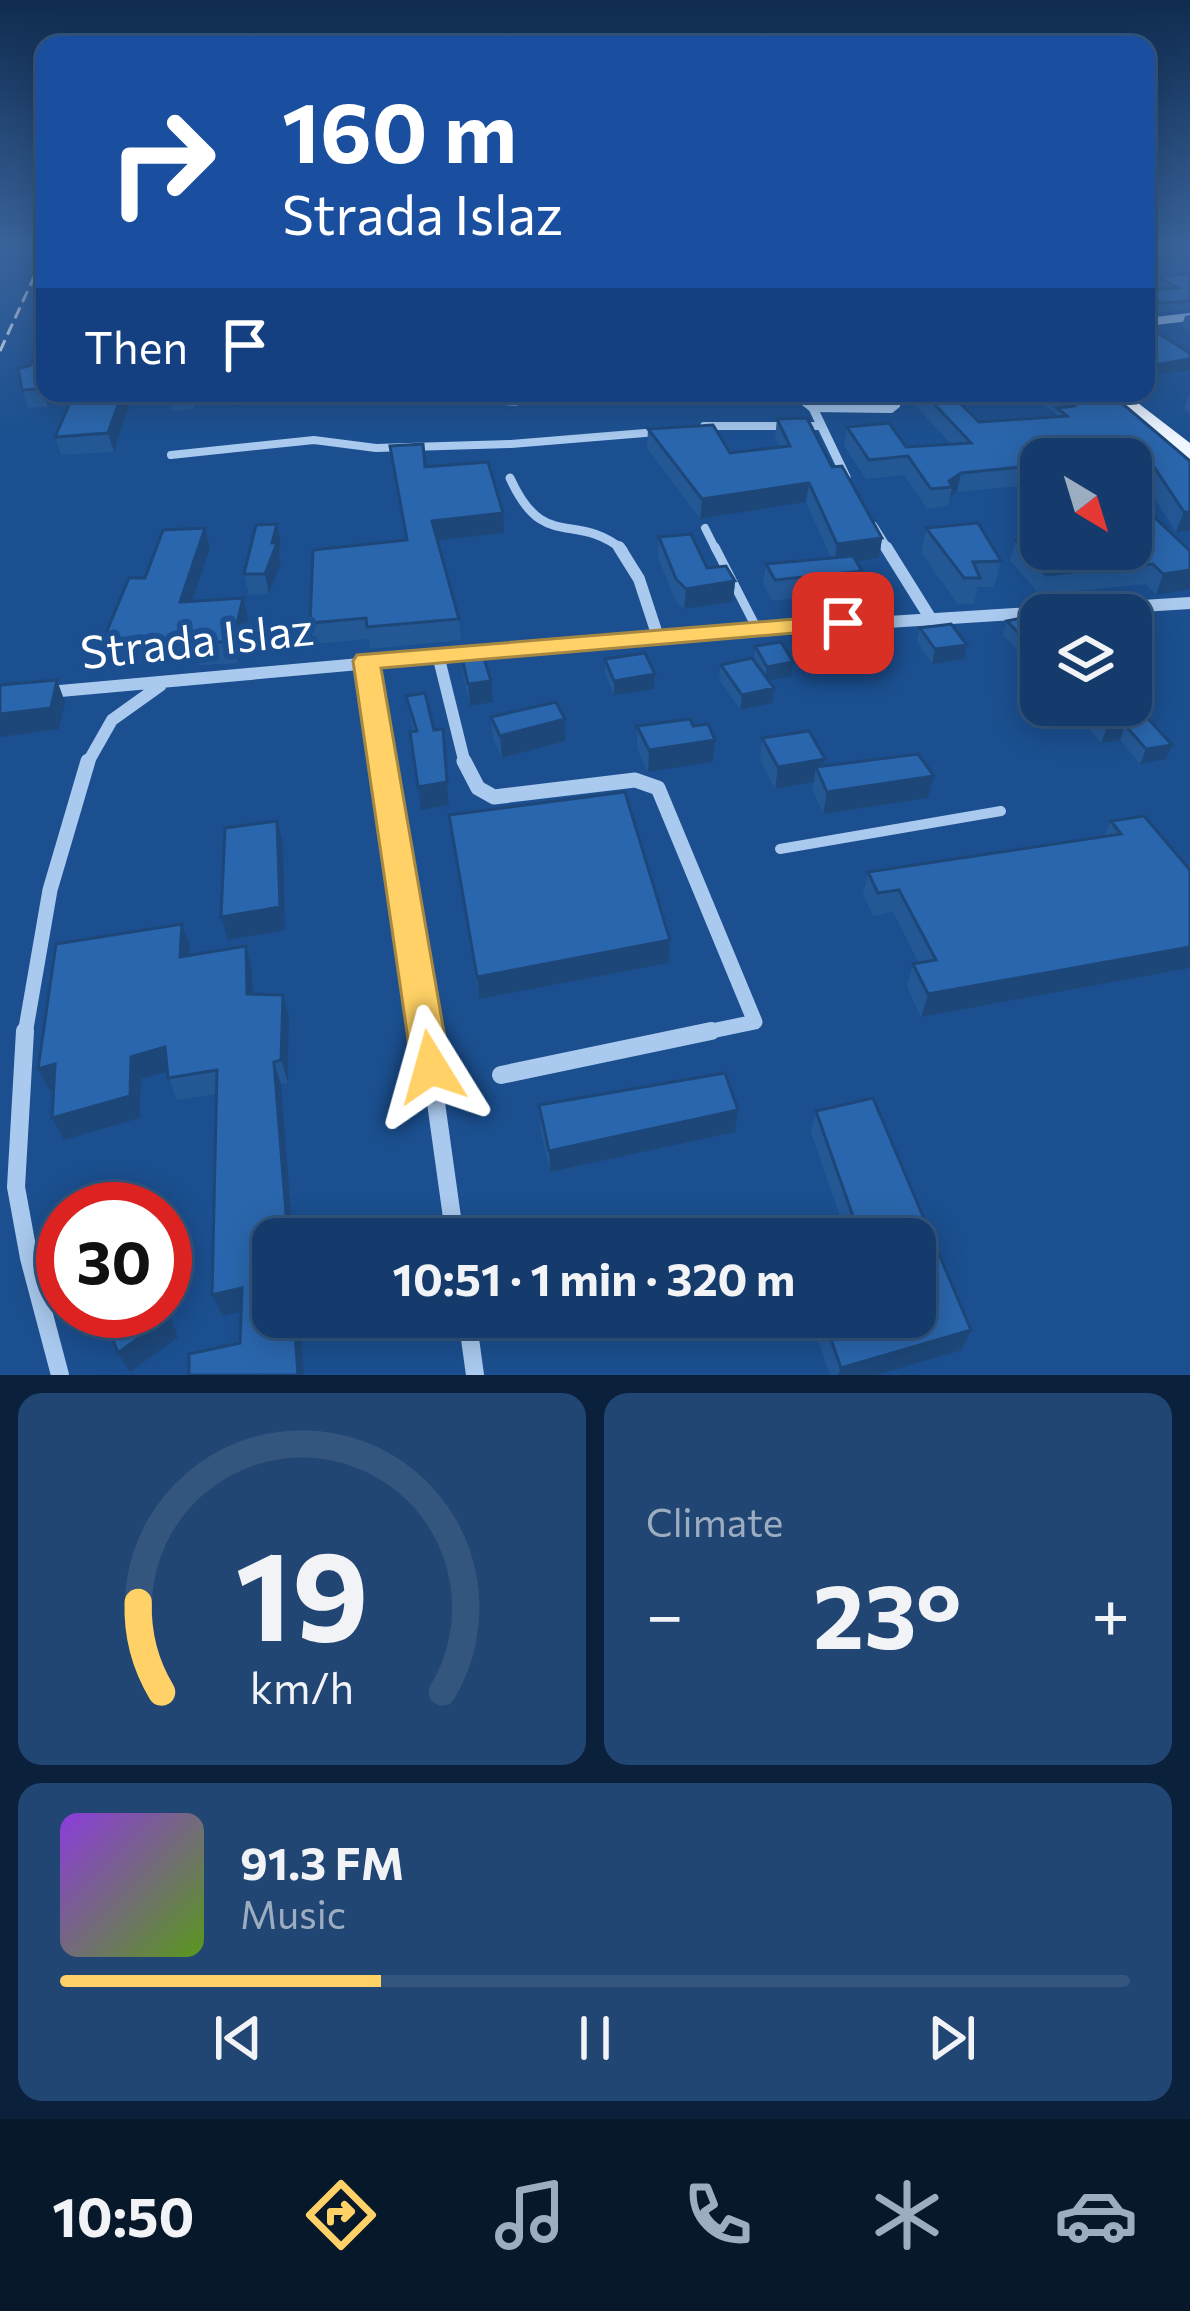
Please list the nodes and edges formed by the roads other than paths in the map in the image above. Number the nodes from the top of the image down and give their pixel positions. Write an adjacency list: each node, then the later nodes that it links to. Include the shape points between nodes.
1 (1190, 316): 2 (street)
2 (1155, 321)
3 (805, 402): 9 (street)
4 (832, 402): 8 (lane)
5 (893, 402): 8 (lane, via 891,409)
6 (1124, 402): 14 (main road)
7 (1140, 402): 13 (main road)
8 (832, 405): 9 (lane)
9 (813, 409): 10 (street)
10 (818, 426): 11 (lane); 17 (street)
11 (694, 427)
12 (674, 429): 15 (lane, via 511,444 376,448 314,440)
13 (1190, 440)
14 (1190, 454)
15 (172, 455)
16 (510, 478): 23 (street, via 527,515 621,548)
17 (850, 485)
18 (861, 505): 21 (street)
19 (705, 528): 22 (lane)
20 (1190, 603): 21 (street, Strada Islaz)
21 (929, 616): 22 (street, Strada Islaz)
22 (758, 629): 23 (street, Strada Islaz)
23 (658, 637): 24 (street, Strada Islaz)
24 (438, 655): 25 (street, Strada Islaz); 30 (street, via 464,765 489,796 635,780 658,788 755,1022)
25 (366, 661): 26 (street, Strada Islaz); 32 (street)
26 (172, 680): 27 (street, Strada Islaz); 31 (street, via 119,711 74,794)
27 (43, 692)
28 (1001, 812): 29 (lane)
29 (780, 849)
30 (501, 1075)
31 (8, 1152): 34 (street)
32 (452, 1218)
33 (469, 1338): 35 (street)
34 (61, 1375)
35 (475, 1375)

